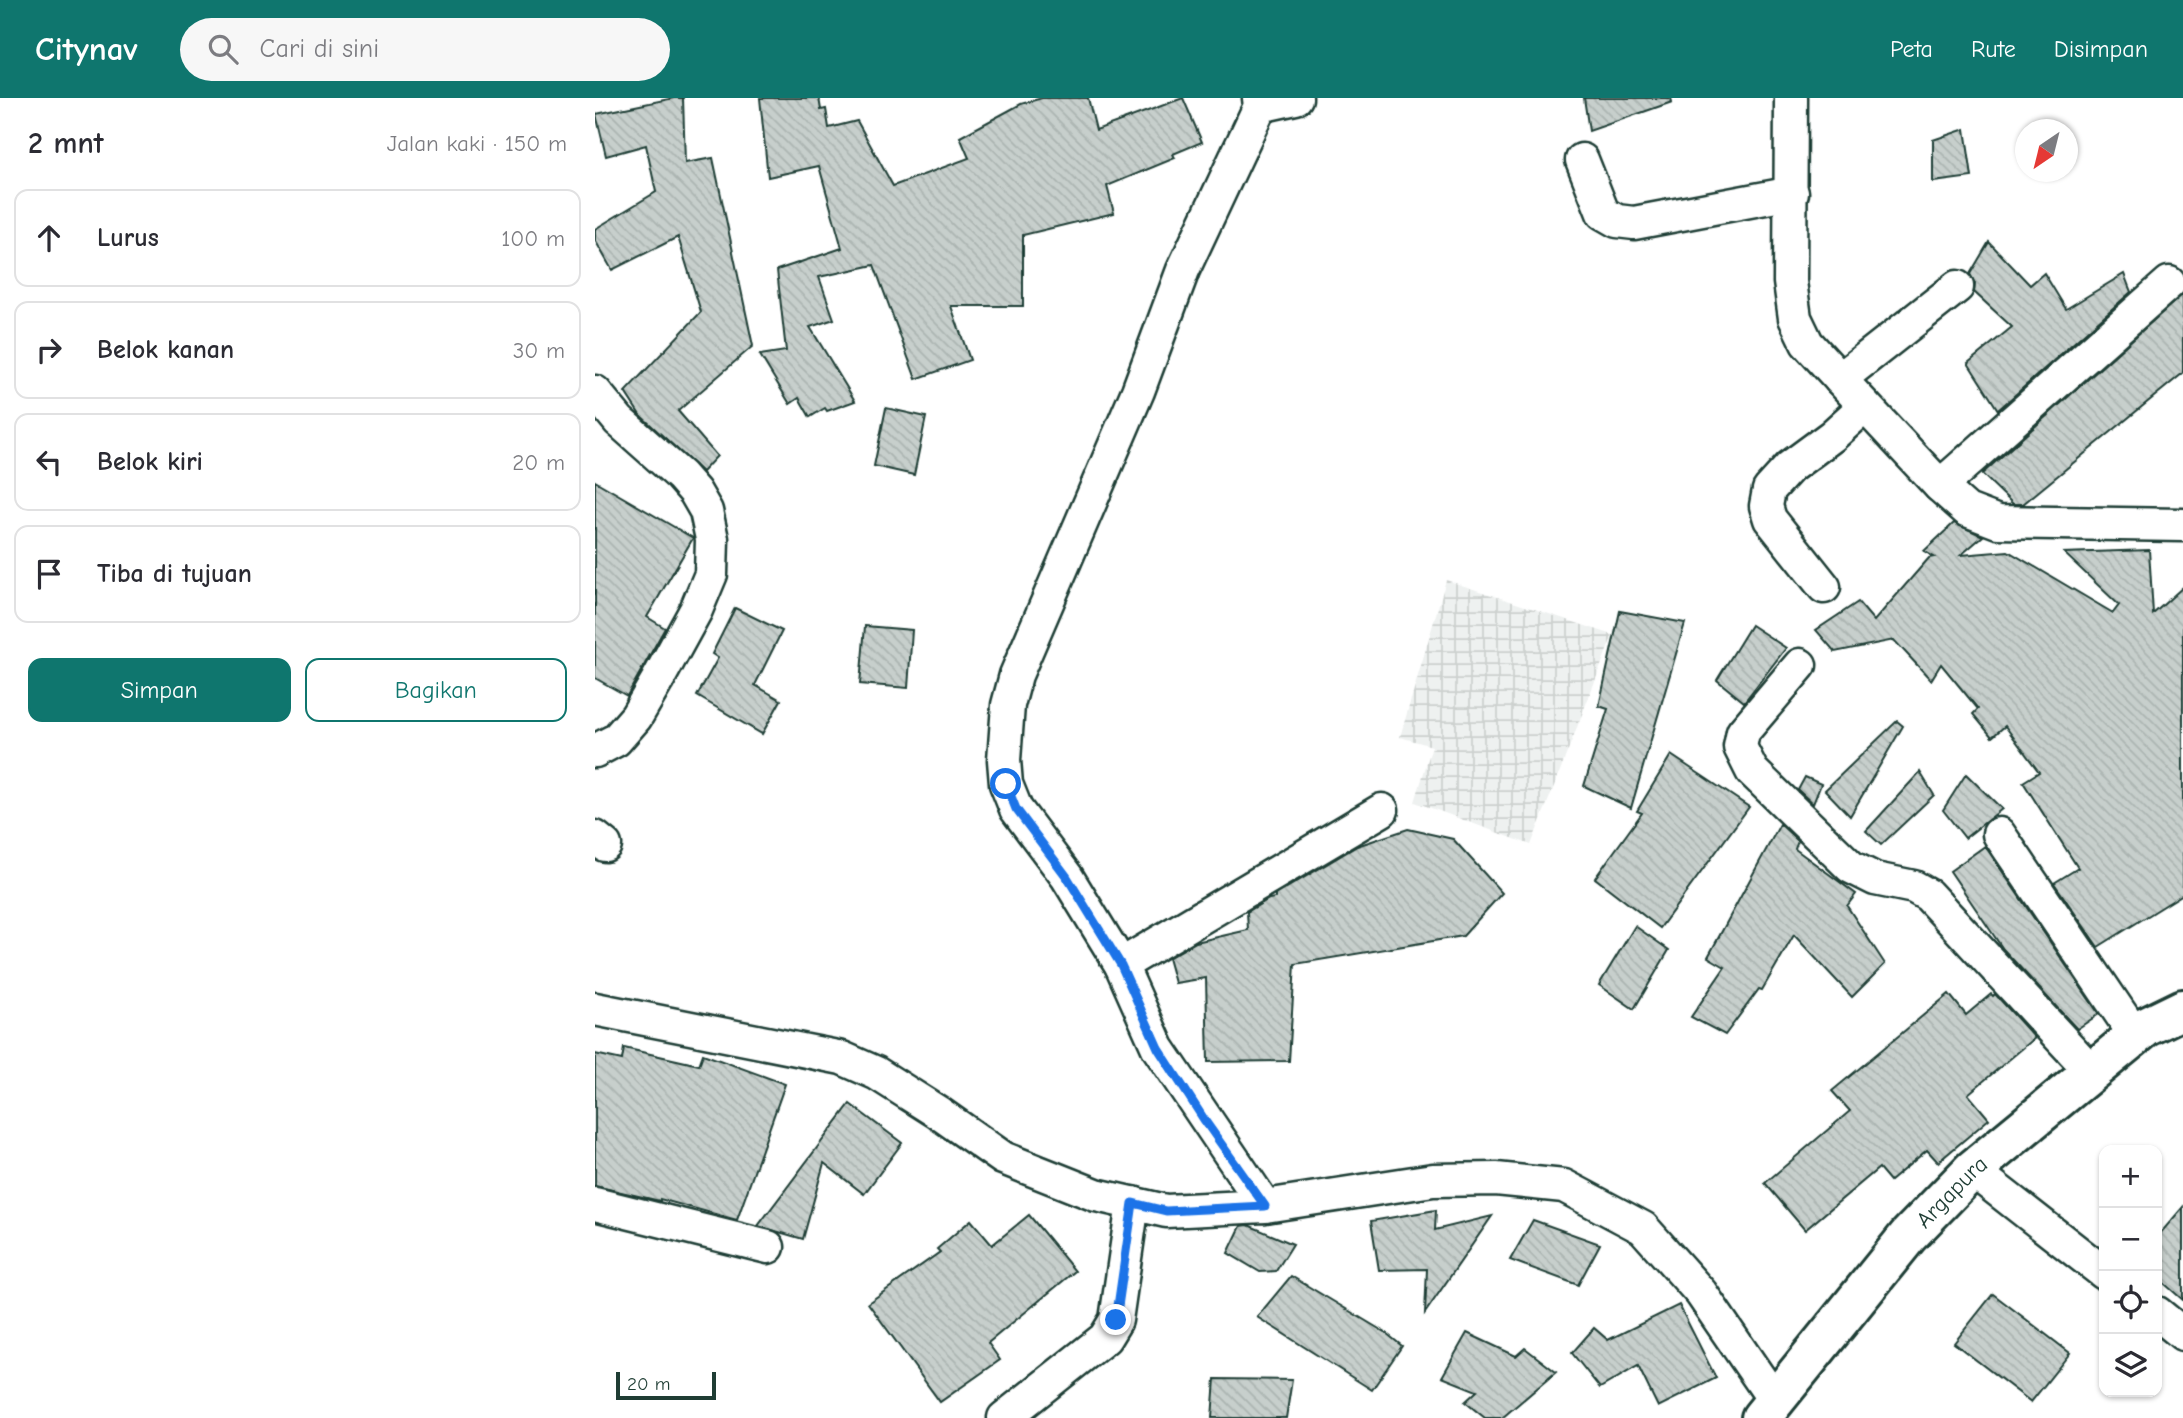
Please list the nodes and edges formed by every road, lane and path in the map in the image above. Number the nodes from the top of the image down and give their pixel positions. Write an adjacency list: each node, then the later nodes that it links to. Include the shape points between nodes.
1 (1296, 98): 3 (street)
2 (1791, 98): 5 (street)
3 (1259, 102): 18 (street, via 1183,270 1138,391 1016,674 1008,705 1004,760 1006,784 1016,809 1067,877)
4 (1582, 160): 5 (street, via 1603,213 1617,221 1635,223)
5 (1792, 193): 8 (street, via 1790,282 1795,318 1807,343)
6 (2169, 283): 11 (street)
7 (1957, 287): 8 (street)
8 (1840, 379): 10 (street)
9 (595, 392): 15 (street, via 619,421 695,492 706,511 712,539 711,574 664,669 636,717 615,740)
10 (1865, 406): 11 (street); 13 (street, via 1790,467 1769,491 1766,506 1770,519)
11 (1940, 486): 12 (street, via 1967,510 1999,522)
12 (2183, 525)
13 (1824, 587)
14 (1800, 664): 22 (street, via 1743,732 1739,747 1752,771 1851,867 1928,895)
15 (595, 751)
16 (1383, 810): 18 (street)
17 (1999, 834): 21 (street)
18 (1121, 965): 26 (street, via 1158,1048)
19 (595, 1009): 24 (street, via 842,1058 876,1073 1003,1158 1096,1195)
20 (2183, 1009): 21 (highway, Argapura)
21 (2136, 1035): 22 (highway, Argapura)
22 (2091, 1071): 23 (highway, Argapura)
23 (1972, 1170): 28 (street); 31 (highway, Argapura, via 1908,1236)
24 (1133, 1203): 26 (street, via 1166,1211); 32 (street, via 1116,1320 1105,1338)
25 (595, 1204): 27 (street)
26 (1265, 1206): 31 (street, via 1433,1180 1496,1179 1564,1186 1643,1228 1701,1293)
27 (768, 1247)
28 (2101, 1271)
29 (2162, 1317): 30 (street)
30 (2183, 1334)
31 (1768, 1409)
32 (1004, 1418)

